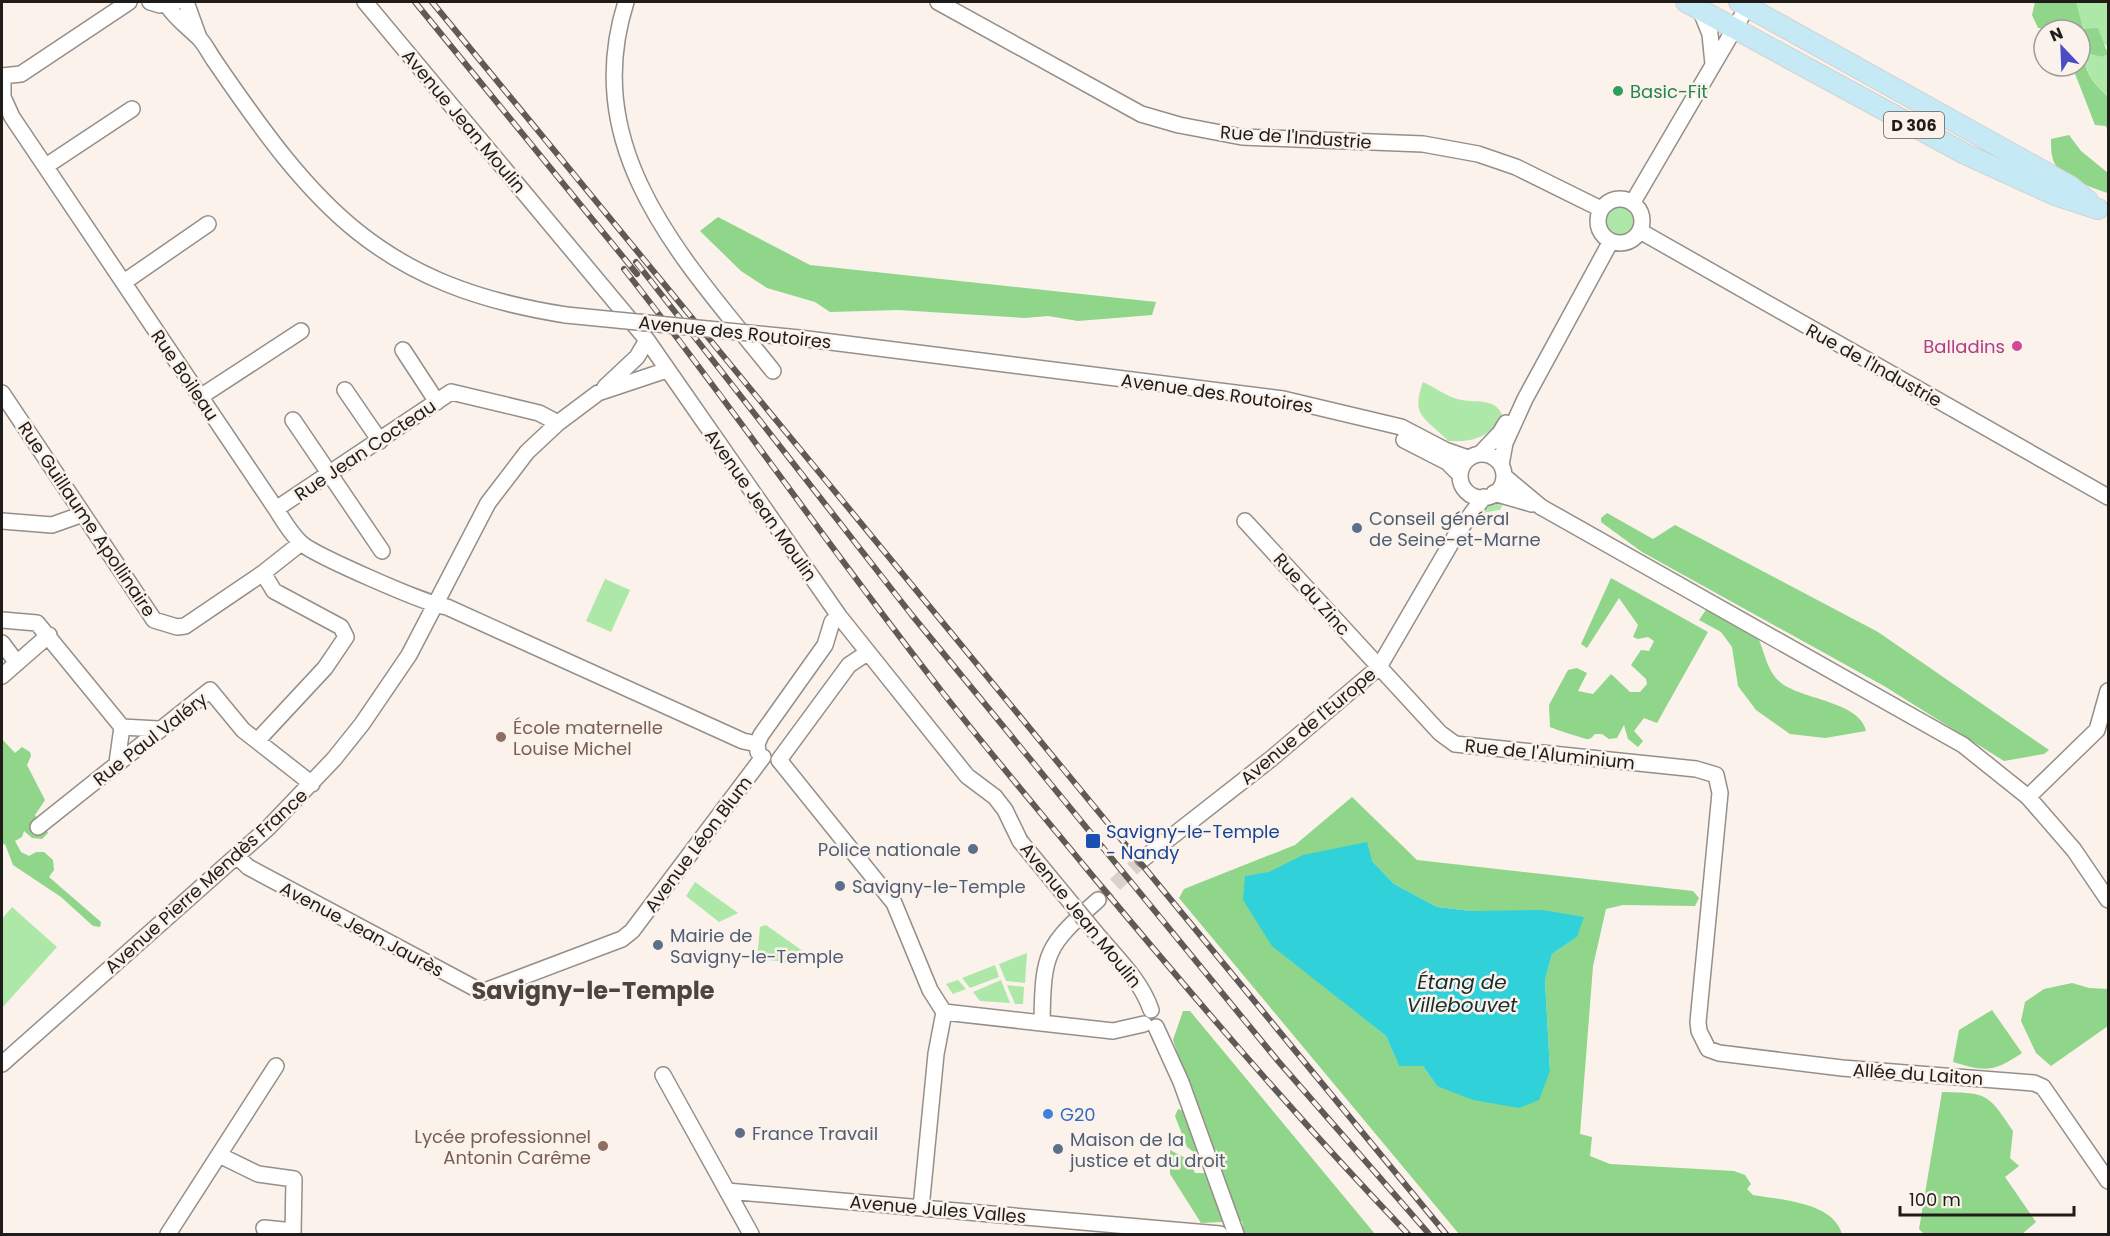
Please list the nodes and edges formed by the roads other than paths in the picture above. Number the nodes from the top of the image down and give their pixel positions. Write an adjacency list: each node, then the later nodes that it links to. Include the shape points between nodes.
1 (129, 2): 13 (street, via 21,74)
2 (150, 2): 7 (street, Avenue des Routoires)
3 (186, 2): 11 (street, Avenue des Routoires)
4 (364, 2): 24 (street, Avenue Jean Moulin)
5 (626, 2): 27 (street, via 614,56 613,86 618,122 641,189 664,230)
6 (938, 2): 17 (street, Rue de l'Industrie, via 1141,114 1242,137 1423,144 1478,154 1516,167)
7 (171, 3): 11 (street, Avenue des Routoires, via 172,14)
8 (1745, 3): 10 (street); 18 (main road, D 306, via 2070,186)
9 (1693, 5): 10 (main road, D 306); 12 (street, via 1710,34)
10 (1735, 28): 12 (street); 18 (main road, D 306, via 1965,153 2055,195)
11 (199, 38): 36 (street, Avenue des Routoires, bridge, via 289,166 320,200 361,236 397,260 459,290 566,315 800,338 1283,399)
12 (1713, 64): 16 (street)
13 (2, 76): 15 (street, Rue Boileau, via 6,106)
14 (132, 109): 15 (street)
15 (46, 166): 22 (street, Rue Boileau)
16 (1633, 202): 17 (street, via 1618,198); 20 (street, via 1642,215)
17 (1601, 209): 21 (street, via 1599,228)
18 (2103, 212)
19 (208, 224): 22 (street)
20 (1640, 231): 21 (street, via 1628,242); 43 (street, Rue de l'Industrie)
21 (1611, 241): 32 (street)
22 (124, 282): 31 (street, Rue Boileau)
23 (301, 331): 31 (street)
24 (647, 340): 26 (street, Avenue Jean Moulin); 30 (street, via 637,357)
25 (403, 350): 33 (street)
26 (667, 370): 30 (street, Avenue Pierre Mendès France); 54 (street, Avenue Jean Moulin)
27 (774, 371)
28 (345, 390): 37 (street)
29 (2, 393): 46 (street, Rue Guillaume Apollinaire)
30 (598, 393): 35 (street, Avenue Pierre Mendès France)
31 (200, 397): 45 (street, Rue Boileau)
32 (1525, 399): 38 (street, via 1500,433); 39 (street, via 1505,443)
33 (437, 402): 35 (street, Rue Jean Cocteau, via 451,392 539,413); 37 (street, Rue Jean Cocteau)
34 (293, 420): 40 (street)
35 (558, 423): 53 (street, Avenue Pierre Mendès France, via 527,452 488,503)
36 (1376, 423): 38 (street, Avenue des Routoires, via 1401,427 1445,450); 41 (street, Avenue des Routoires, via 1447,462)
37 (380, 441): 40 (street, Rue Jean Cocteau)
38 (1474, 456): 39 (street, via 1492,456); 41 (street)
39 (1502, 471): 42 (street); 44 (street)
40 (330, 474): 45 (street, Rue Jean Cocteau); 51 (street)
41 (1460, 479): 42 (street, via 1471,495); 49 (street, Avenue de l'Europe, via 1463,514)
42 (1489, 495): 44 (street); 49 (street, Avenue de l'Europe)
43 (2109, 497)
44 (1541, 507): 70 (street, via 1929,723 1984,759)
45 (276, 509): 50 (street, Rue Boileau)
46 (83, 514): 47 (street, via 52,525); 52 (street, Rue Guillaume Apollinaire, via 160,624 185,626)
47 (2, 521)
48 (1245, 521): 60 (street, Rue du Zinc)
49 (1457, 533): 60 (street, Avenue de l'Europe)
50 (301, 543): 52 (street, Rue Guillaume Apollinaire); 53 (street, Rue Boileau)
51 (382, 550)
52 (263, 573): 65 (street, via 274,591 341,627 346,637 315,680)
53 (436, 606): 66 (street, Rue Boileau, via 447,607); 69 (street, Avenue Pierre Mendès France, via 409,655 362,724)
54 (839, 616): 58 (street, Avenue Jean Moulin); 66 (street, Avenue Léon Blum, via 832,622 825,645)
55 (2, 620): 56 (street, via 37,623)
56 (49, 635): 59 (street); 63 (street)
57 (2, 643): 59 (street)
58 (867, 653): 67 (street, via 849,665); 78 (street, Avenue Jean Moulin, bridge, via 967,776 1010,816 1020,841 1133,977 1147,998)
59 (17, 663): 61 (street)
60 (1379, 667): 73 (street, Avenue de l'Europe, via 1272,758); 80 (street, Rue de l'Aluminium, via 1455,744 1696,769 1716,775 1720,793)
61 (2, 676)
62 (2109, 691): 70 (street, via 2097,730)
63 (122, 727): 64 (street); 68 (street)
64 (158, 729): 65 (street, Rue Paul Valéry, via 210,690); 68 (street, Rue Paul Valéry)
65 (257, 741): 69 (street, Rue Paul Valéry)
66 (760, 751): 67 (street, Rue Boileau, via 769,761); 76 (street, Avenue Léon Blum, via 632,931 622,939)
67 (778, 760): 77 (street, via 894,903 930,990)
68 (117, 764): 71 (street, Rue Paul Valéry)
69 (312, 784): 72 (street, Avenue Pierre Mendès France)
70 (2028, 797): 75 (street, via 2074,850)
71 (38, 827)
72 (237, 856): 76 (street, Avenue Jean Jaurès, via 248,867 444,973 482,992); 81 (street, Avenue Pierre Mendès France)
73 (1143, 859)
74 (1098, 900): 79 (street, via 1057,938 1047,956)
75 (2109, 900)
76 (491, 990)
77 (944, 1012): 79 (street); 87 (street, via 936,1054)
78 (1150, 1020): 79 (street, via 1113,1031); 93 (street, Avenue Jean Moulin, via 1181,1082)
79 (1042, 1022)
80 (1698, 1022): 85 (street, Allée du Laiton, via 1708,1048 1719,1053 1842,1068 2034,1083 2043,1087)
81 (2, 1064)
82 (276, 1066): 84 (street)
83 (663, 1075): 86 (street)
84 (219, 1155): 89 (street, via 258,1174 294,1179); 90 (street)
85 (2109, 1181)
86 (727, 1191): 87 (street, Avenue Jules Valles); 91 (street)
87 (921, 1208): 92 (street, Avenue Jules Valles)
88 (264, 1228): 89 (street)
89 (293, 1233)
90 (168, 1234)
91 (751, 1234)
92 (1221, 1234)
93 (1236, 1234)

